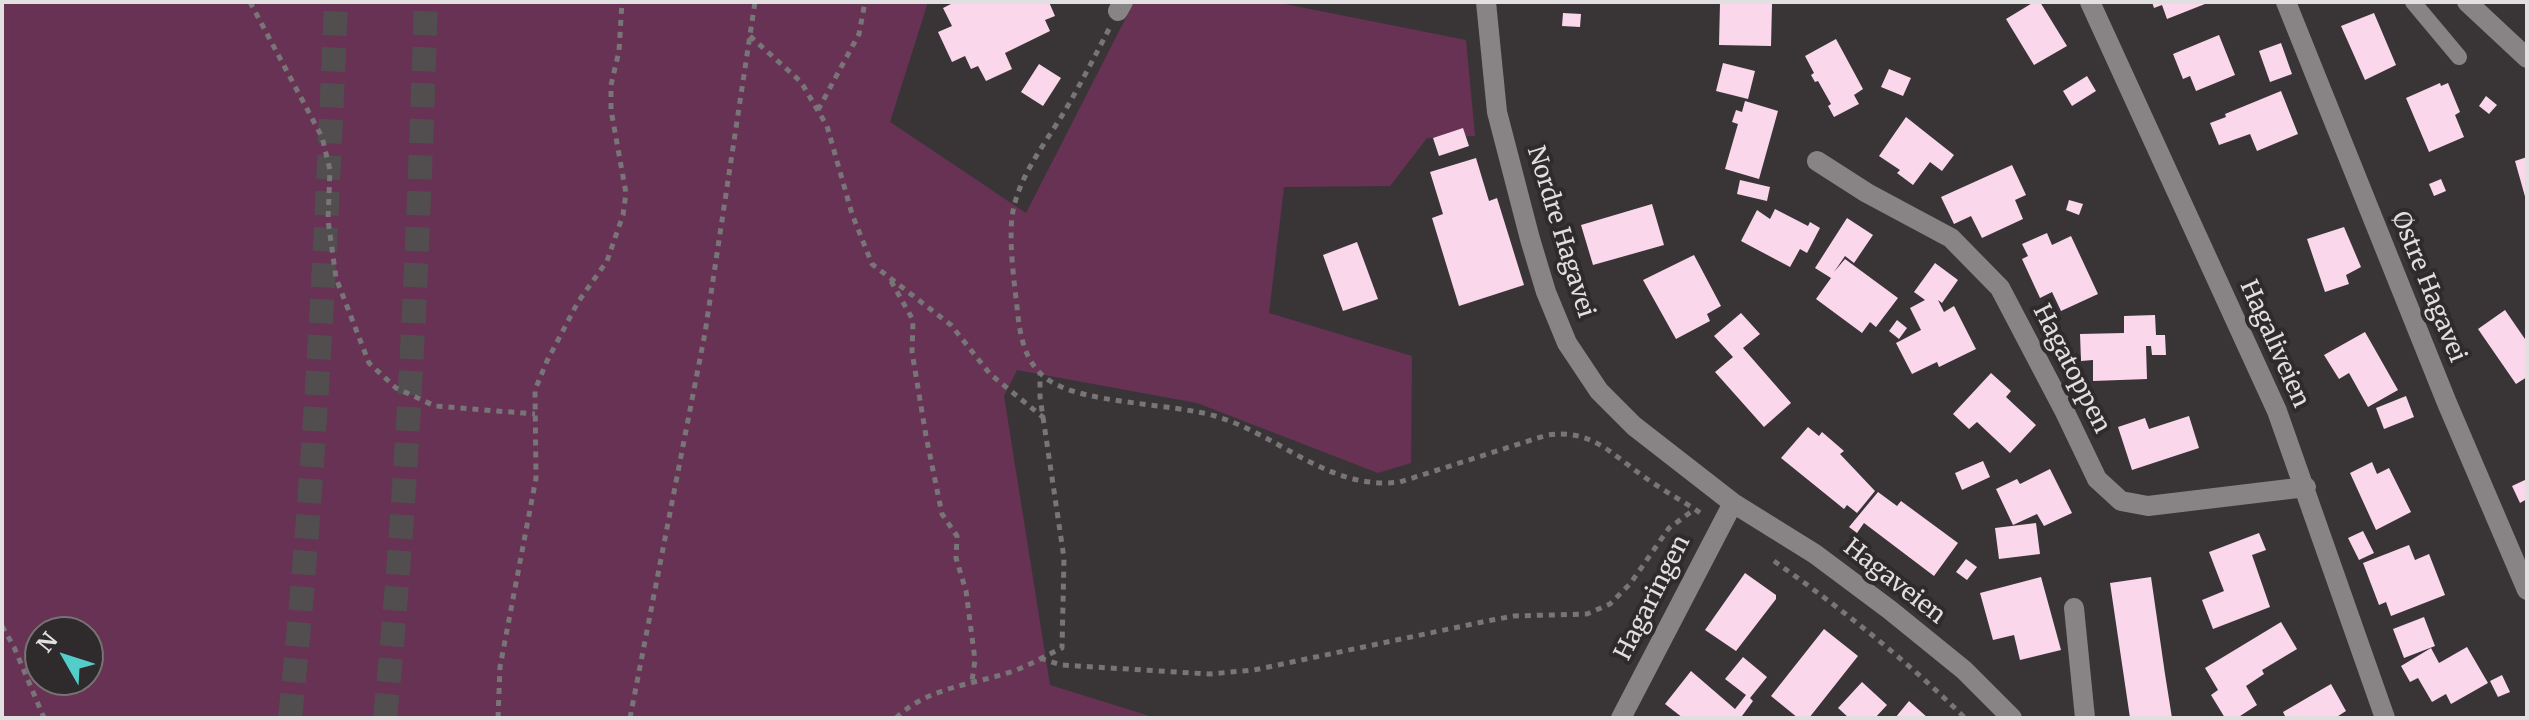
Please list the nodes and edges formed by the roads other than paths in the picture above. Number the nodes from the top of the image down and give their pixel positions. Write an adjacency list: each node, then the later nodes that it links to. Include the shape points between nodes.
1 (1486, 2): 10 (street, Nordre Hagavei, via 1497,112 1542,279 1567,343 1599,391 1634,426)
2 (2090, 2): 9 (street, Hagaliveien, via 2277,411)
3 (2286, 2): 11 (street, Østre Hagavei)
4 (2413, 2): 6 (lane)
5 (2467, 2): 7 (street)
6 (2459, 57)
7 (2527, 58)
8 (1817, 161): 9 (street, Hagatoppen, via 1951,238 2000,288 2097,479 2121,501 2148,506)
9 (2306, 487): 16 (street, Hagaliveien)
10 (1733, 503): 13 (street, Hagaringen); 14 (street, Hagaveien, via 1815,554 1890,610 1964,670)
11 (2527, 590)
12 (2074, 608): 15 (street)
13 (1621, 718)
14 (2012, 718)
15 (2085, 718)
16 (2385, 718)

